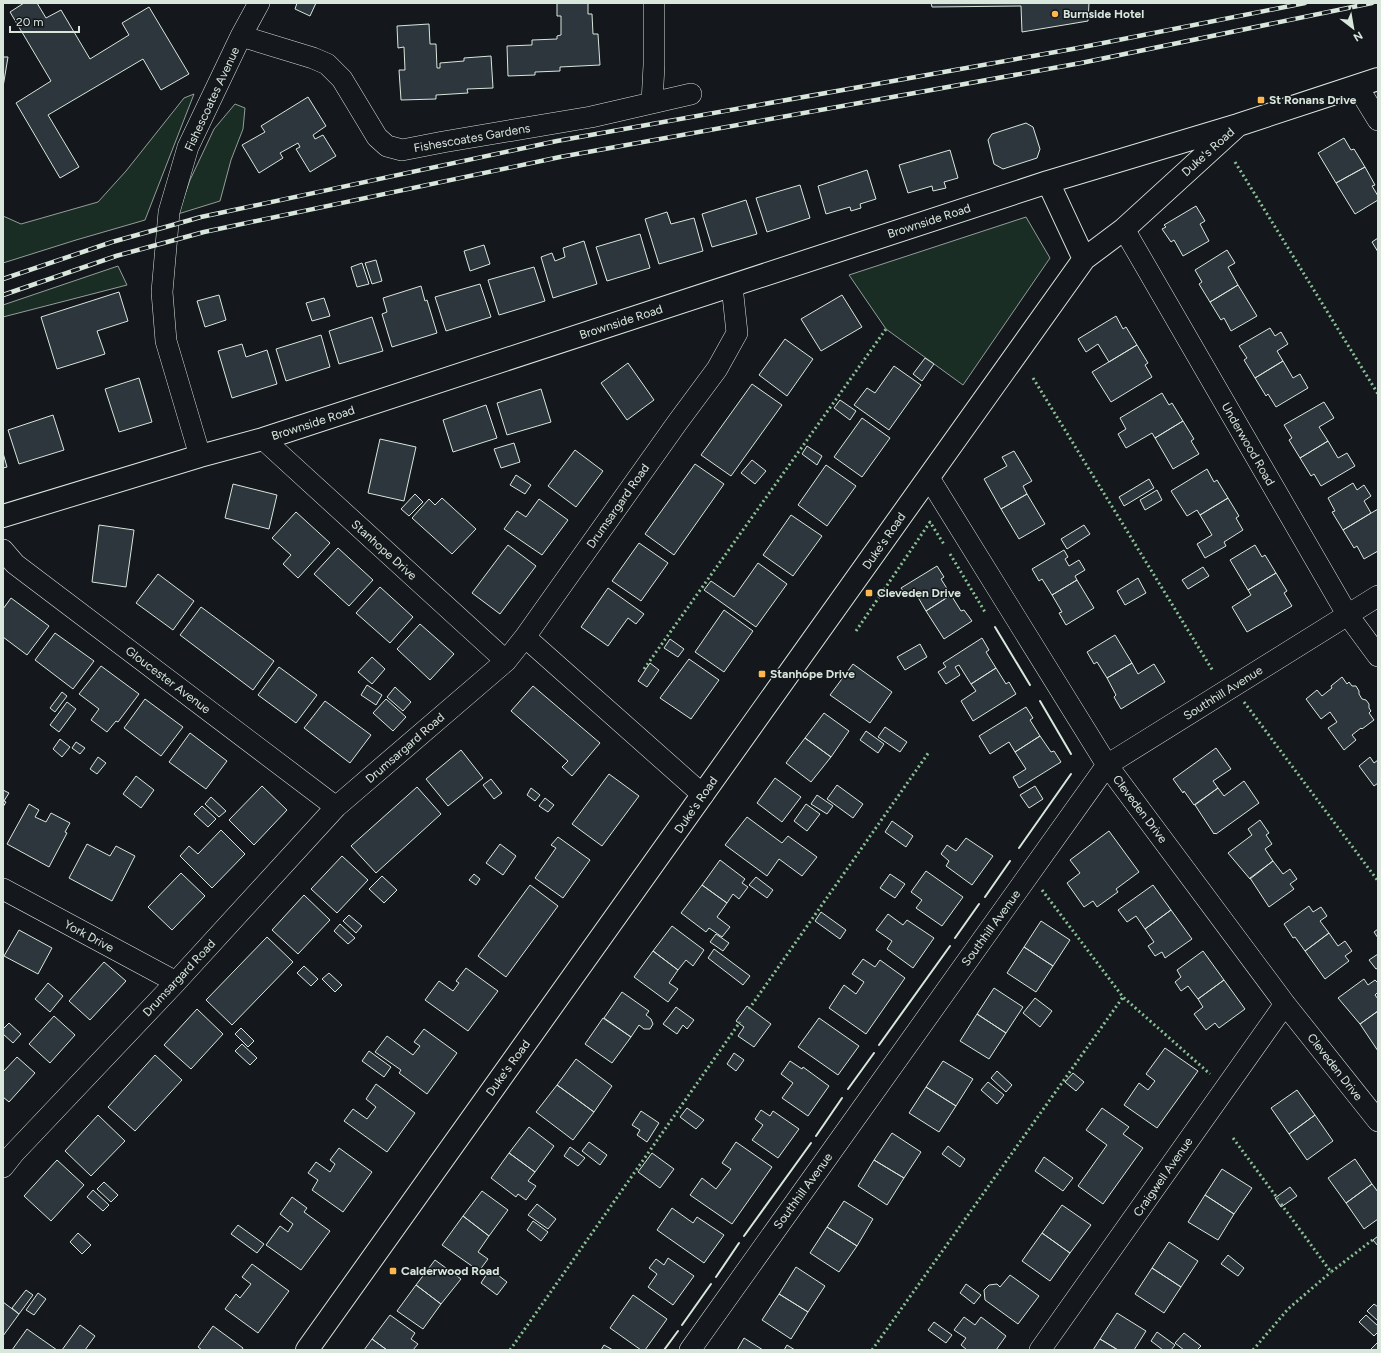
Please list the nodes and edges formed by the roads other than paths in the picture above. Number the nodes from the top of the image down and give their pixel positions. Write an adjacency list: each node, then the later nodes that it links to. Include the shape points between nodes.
1 (259, 3): 3 (street, Fishescoates Avenue)
2 (654, 3): 7 (street)
3 (241, 36): 7 (street, Fishescoates Gardens, via 327,64 342,79 377,137 387,146 402,150 591,117); 15 (street, Fishescoates Avenue, via 188,147 169,212 162,292 166,341)
4 (1378, 80): 5 (main road, Duke's Road)
5 (1358, 86): 8 (street); 9 (main road, Duke's Road)
6 (691, 94): 7 (street, Fishescoates Gardens)
7 (652, 103)
8 (1378, 120)
9 (1238, 125): 10 (main road, Brownside Road); 11 (main road, Duke's Road)
10 (1048, 182): 12 (main road); 13 (main road, Brownside Road)
11 (1124, 229): 12 (main road, Duke's Road); 20 (street, Underwood Road)
12 (1084, 259): 16 (main road, Duke's Road)
13 (732, 286): 14 (main road, Brownside Road); 21 (street, Drumsargard Road, via 736,333 717,369)
14 (262, 439): 15 (main road, Brownside Road); 23 (street, Stanhope Drive)
15 (200, 456): 17 (main road, Brownside Road)
16 (929, 478): 24 (street, Cleveden Drive); 25 (main road, Duke's Road)
17 (3, 516)
18 (3, 550): 26 (street, Gloucester Avenue, via 15,564)
19 (1378, 596): 20 (street, Southhill Avenue)
20 (1347, 614): 22 (street, Underwood Road); 24 (street, Southhill Avenue)
21 (525, 636): 23 (street, Drumsargard Road); 25 (street)
22 (1378, 656)
23 (506, 661): 26 (street, Drumsargard Road)
24 (1107, 765): 29 (street, Cleveden Drive); 33 (street, Southhill Avenue)
25 (703, 795): 32 (main road, Duke's Road)
26 (336, 807): 28 (street, Drumsargard Road)
27 (3, 890): 28 (street, York Drive)
28 (176, 982): 31 (street, Drumsargard Road)
29 (1285, 1004): 30 (street, Cleveden Drive); 34 (street, Craigwell Avenue)
30 (1378, 1121)
31 (7, 1156)
32 (307, 1350)
33 (690, 1350)
34 (1040, 1350)

